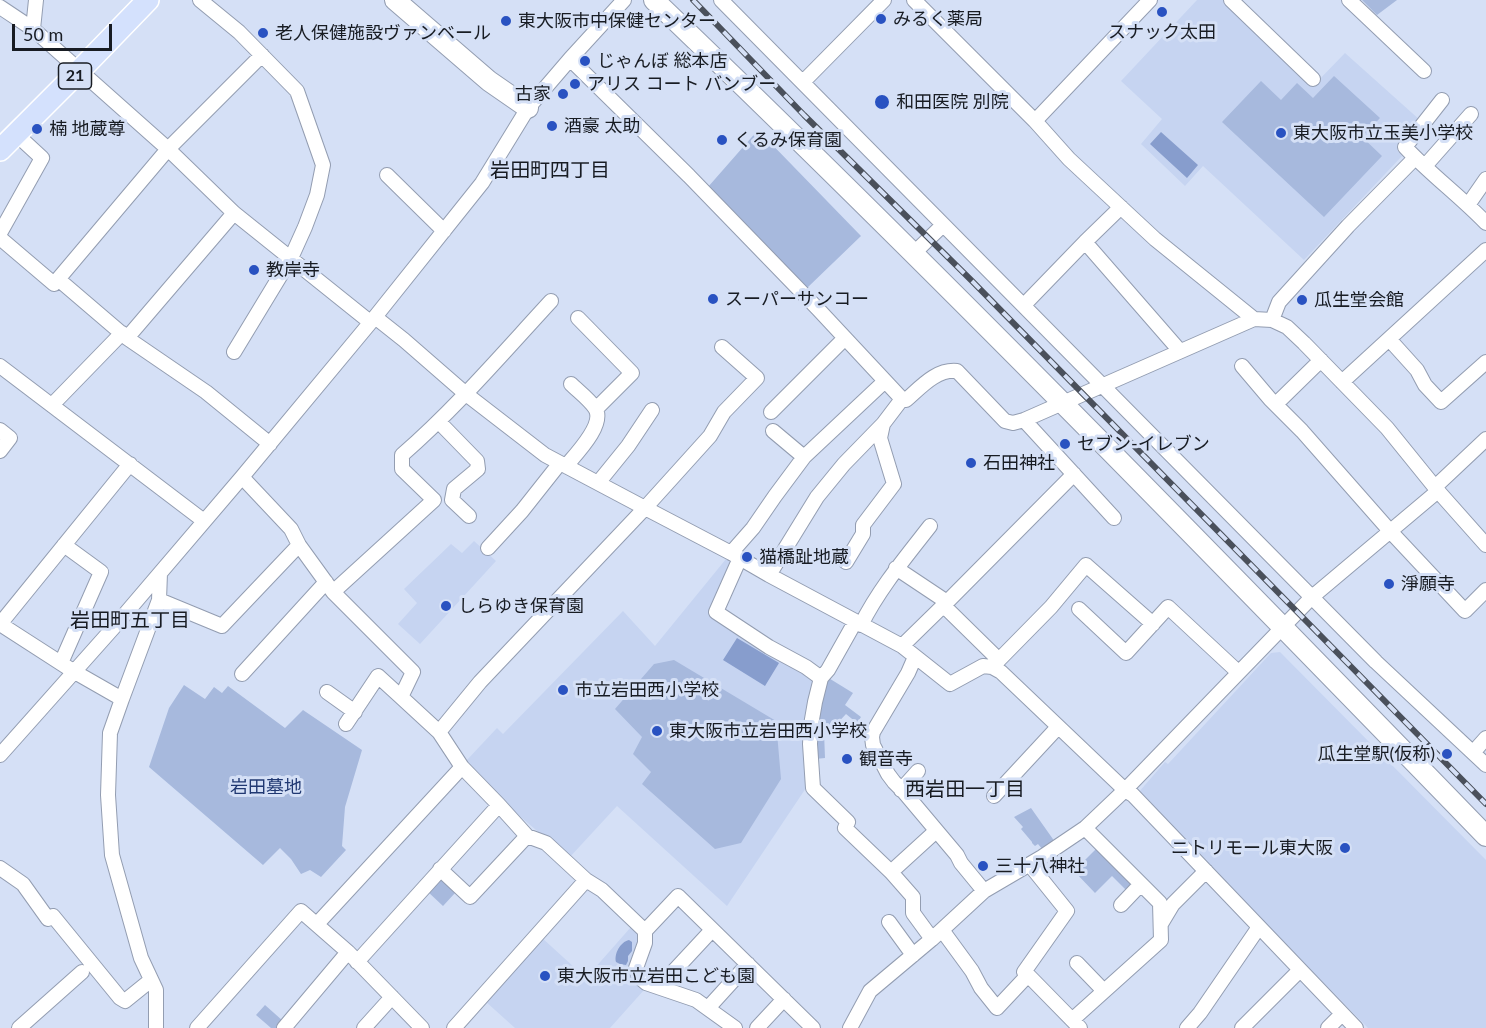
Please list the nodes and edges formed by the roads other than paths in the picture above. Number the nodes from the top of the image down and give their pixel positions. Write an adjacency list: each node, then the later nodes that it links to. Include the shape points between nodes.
1 (36, 0): 14 (street)
2 (148, 0): 17 (main road, 21)
3 (200, 0): 15 (street)
4 (395, 0): 22 (street, via 489,81)
5 (624, 0): 16 (street)
6 (654, 0): 41 (street)
7 (722, 0): 20 (street)
8 (884, 0): 20 (street)
9 (914, 0): 24 (street)
10 (1150, 0): 24 (street)
11 (1231, 0): 19 (street)
12 (1349, 0): 18 (street)
13 (0, 7): 14 (street)
14 (33, 29): 17 (street)
15 (262, 55): 26 (street); 42 (street, via 297,90 323,165 306,227)
16 (570, 59): 22 (street); 51 (street)
17 (80, 70): 25 (main road, 21); 26 (street)
18 (1424, 71)
19 (1313, 79)
20 (803, 82): 35 (street)
21 (1442, 100): 28 (street, via 1405,147)
22 (528, 108): 36 (street, via 482,183)
23 (1471, 114): 28 (street)
24 (1035, 121): 32 (street)
25 (16, 134): 27 (main road, 21); 37 (street, via 42,158)
26 (168, 149): 33 (street); 43 (street)
27 (0, 150)
28 (1420, 162): 31 (street); 49 (street, via 1348,226 1278,302)
29 (387, 175): 36 (street)
30 (1486, 179): 31 (street)
31 (1468, 205): 34 (street)
32 (1121, 207): 39 (street); 47 (street)
33 (234, 213): 42 (street); 50 (street)
34 (1486, 223)
35 (943, 225): 41 (street); 45 (street)
36 (444, 231): 48 (street)
37 (0, 233)
38 (0, 238): 43 (street, via 54,284)
39 (1085, 242): 45 (street); 54 (street)
40 (1486, 250): 52 (street)
41 (913, 254): 66 (street)
42 (291, 258): 48 (street); 55 (street)
43 (58, 279): 50 (street)
44 (551, 301): 64 (street)
45 (1024, 305): 63 (street)
46 (578, 318): 69 (street, via 632,373)
47 (1254, 319): 49 (street); 54 (street)
48 (373, 320): 64 (street, via 404,340); 78 (street)
49 (1272, 320): 56 (street, via 1287,327)
50 (124, 335): 68 (street); 78 (street, via 206,392)
51 (845, 338): 60 (street); 71 (street)
52 (1389, 339): 57 (street, via 1441,402); 61 (street)
53 (722, 347): 87 (street, via 757,378)
54 (1180, 351): 63 (street)
55 (234, 352)
56 (1321, 360): 61 (street); 67 (street)
57 (1486, 362)
58 (0, 366): 68 (street)
59 (1242, 366): 67 (street)
60 (885, 381): 65 (street); 80 (street)
61 (1342, 382): 86 (street, via 1387,428)
62 (571, 384): 69 (street)
63 (1104, 386): 66 (street); 104 (street)
64 (466, 394): 73 (street); 82 (street, via 545,455)
65 (902, 399): 72 (street, via 906,400 938,374 957,371 1005,421); 74 (street)
66 (1063, 404): 72 (street); 111 (street)
67 (1276, 404): 92 (street)
68 (52, 405): 81 (street)
69 (596, 409): 82 (street, via 598,417 588,440)
70 (652, 410): 85 (street)
71 (771, 412)
72 (1024, 420): 83 (street)
73 (439, 422): 88 (street, via 477,461 478,469 454,489 452,500); 102 (street, via 402,455 402,469 434,500)
74 (883, 424): 98 (street, via 880,438 894,484 863,525 863,534); 101 (street, via 817,497)
75 (0, 430): 79 (street, via 10,438)
76 (773, 431): 80 (street)
77 (1486, 439): 86 (street)
78 (270, 444): 84 (street)
79 (0, 451)
80 (804, 457): 97 (street)
81 (130, 464): 90 (street); 94 (street)
82 (563, 464): 85 (street); 96 (street)
83 (1074, 474): 89 (street); 106 (street)
84 (242, 477): 90 (street); 95 (street, via 291,529)
85 (598, 483): 87 (street)
86 (1437, 489): 92 (street); 93 (street)
87 (645, 508): 97 (street); 126 (street, via 481,681)
88 (469, 516)
89 (1114, 518)
90 (204, 521): 100 (street)
91 (930, 526): 99 (street)
92 (1390, 531): 103 (street, via 1465,611); 104 (street)
93 (1486, 544)
94 (64, 545): 109 (street); 114 (street, via 101,572)
95 (299, 545): 102 (street); 105 (street, via 222,626)
96 (488, 548)
97 (735, 556): 101 (street); 119 (street, via 716,612)
98 (846, 561)
99 (896, 568): 106 (street); 108 (street)
100 (160, 573): 105 (street); 116 (street)
101 (769, 576): 108 (street)
102 (330, 587): 118 (street); 121 (street, via 413,672)
103 (1486, 590)
104 (1312, 597): 111 (street); 128 (street)
105 (159, 600): 122 (street)
106 (945, 604): 112 (street); 115 (street)
107 (1079, 609): 110 (street, via 1126,653)
108 (858, 623): 112 (street); 119 (street)
109 (0, 624): 114 (street)
110 (1153, 624): 115 (street, via 1086,565 1052,607); 117 (street, via 1168,608)
111 (1282, 627): 117 (street); 138 (street)
112 (902, 646): 113 (street)
113 (915, 657): 115 (street, via 950,684 983,666); 131 (street, via 872,737 888,774)
114 (61, 663): 116 (street)
115 (996, 664): 125 (street)
116 (74, 671): 122 (street); 127 (street)
117 (1238, 672): 132 (street)
118 (242, 674)
119 (821, 678): 143 (street, via 811,725 813,788 849,822 845,828)
120 (327, 692): 123 (street)
121 (401, 697): 123 (street, via 378,676); 126 (street)
122 (122, 699): 162 (street, via 110,733 108,795 112,855)
123 (355, 712): 124 (street)
124 (346, 724)
125 (1058, 727): 132 (street); 133 (street)
126 (439, 732): 129 (street)
127 (0, 755)
128 (1486, 765)
129 (462, 767): 134 (street); 149 (street)
130 (918, 771): 131 (street)
131 (901, 790): 136 (street)
132 (1125, 790): 135 (street); 142 (street)
133 (994, 796)
134 (499, 804): 137 (street); 141 (street)
135 (1084, 828): 139 (street); 145 (street)
136 (936, 831): 143 (street); 146 (street)
137 (527, 836): 141 (street, via 470,897); 144 (street, via 546,843)
138 (1486, 836)
139 (1030, 865): 146 (street); 161 (street, via 1066,911 1024,972)
140 (0, 868): 162 (street, via 23,884 48,919 53,916 120,998 125,1000)
141 (440, 869): 156 (street)
142 (1206, 871): 150 (street, via 1173,904); 151 (street)
143 (891, 872): 154 (street, via 913,897 913,913)
144 (586, 880): 153 (street); 176 (street)
145 (1141, 884): 147 (street); 150 (street, via 1160,903)
146 (984, 891): 154 (street)
147 (1121, 905)
148 (889, 922): 155 (street)
149 (317, 924): 156 (street); 172 (street, via 301,911)
150 (1160, 925): 164 (street, via 1161,940)
151 (1259, 927): 159 (street); 181 (street)
152 (712, 930): 153 (street, via 678,896); 158 (street); 163 (street)
153 (645, 931): 163 (street, via 636,969 646,983)
154 (937, 934): 155 (street); 161 (street, via 972,971 997,1008)
155 (913, 955): 180 (street, via 870,991)
156 (352, 957): 165 (street); 173 (street)
157 (1077, 963): 164 (street)
158 (748, 964): 166 (street); 168 (street)
159 (1300, 970): 167 (street); 182 (street)
160 (82, 972): 170 (street)
161 (1028, 975): 169 (street)
162 (151, 980): 171 (street, via 156,990)
163 (658, 987): 168 (street, via 696,1000)
164 (1104, 991): 169 (street)
165 (392, 997): 174 (street); 175 (street)
166 (784, 999): 178 (street); 179 (street)
167 (1342, 1014): 183 (street); 184 (street)
168 (713, 1017): 177 (street)
169 (1076, 1024)
170 (19, 1028)
171 (156, 1028)
172 (197, 1028)
173 (284, 1028)
174 (364, 1028)
175 (422, 1028)
176 (454, 1028)
177 (735, 1028)
178 (757, 1028)
179 (813, 1028)
180 (850, 1028)
181 (1187, 1028)
182 (1242, 1028)
183 (1328, 1028)
184 (1356, 1028)

